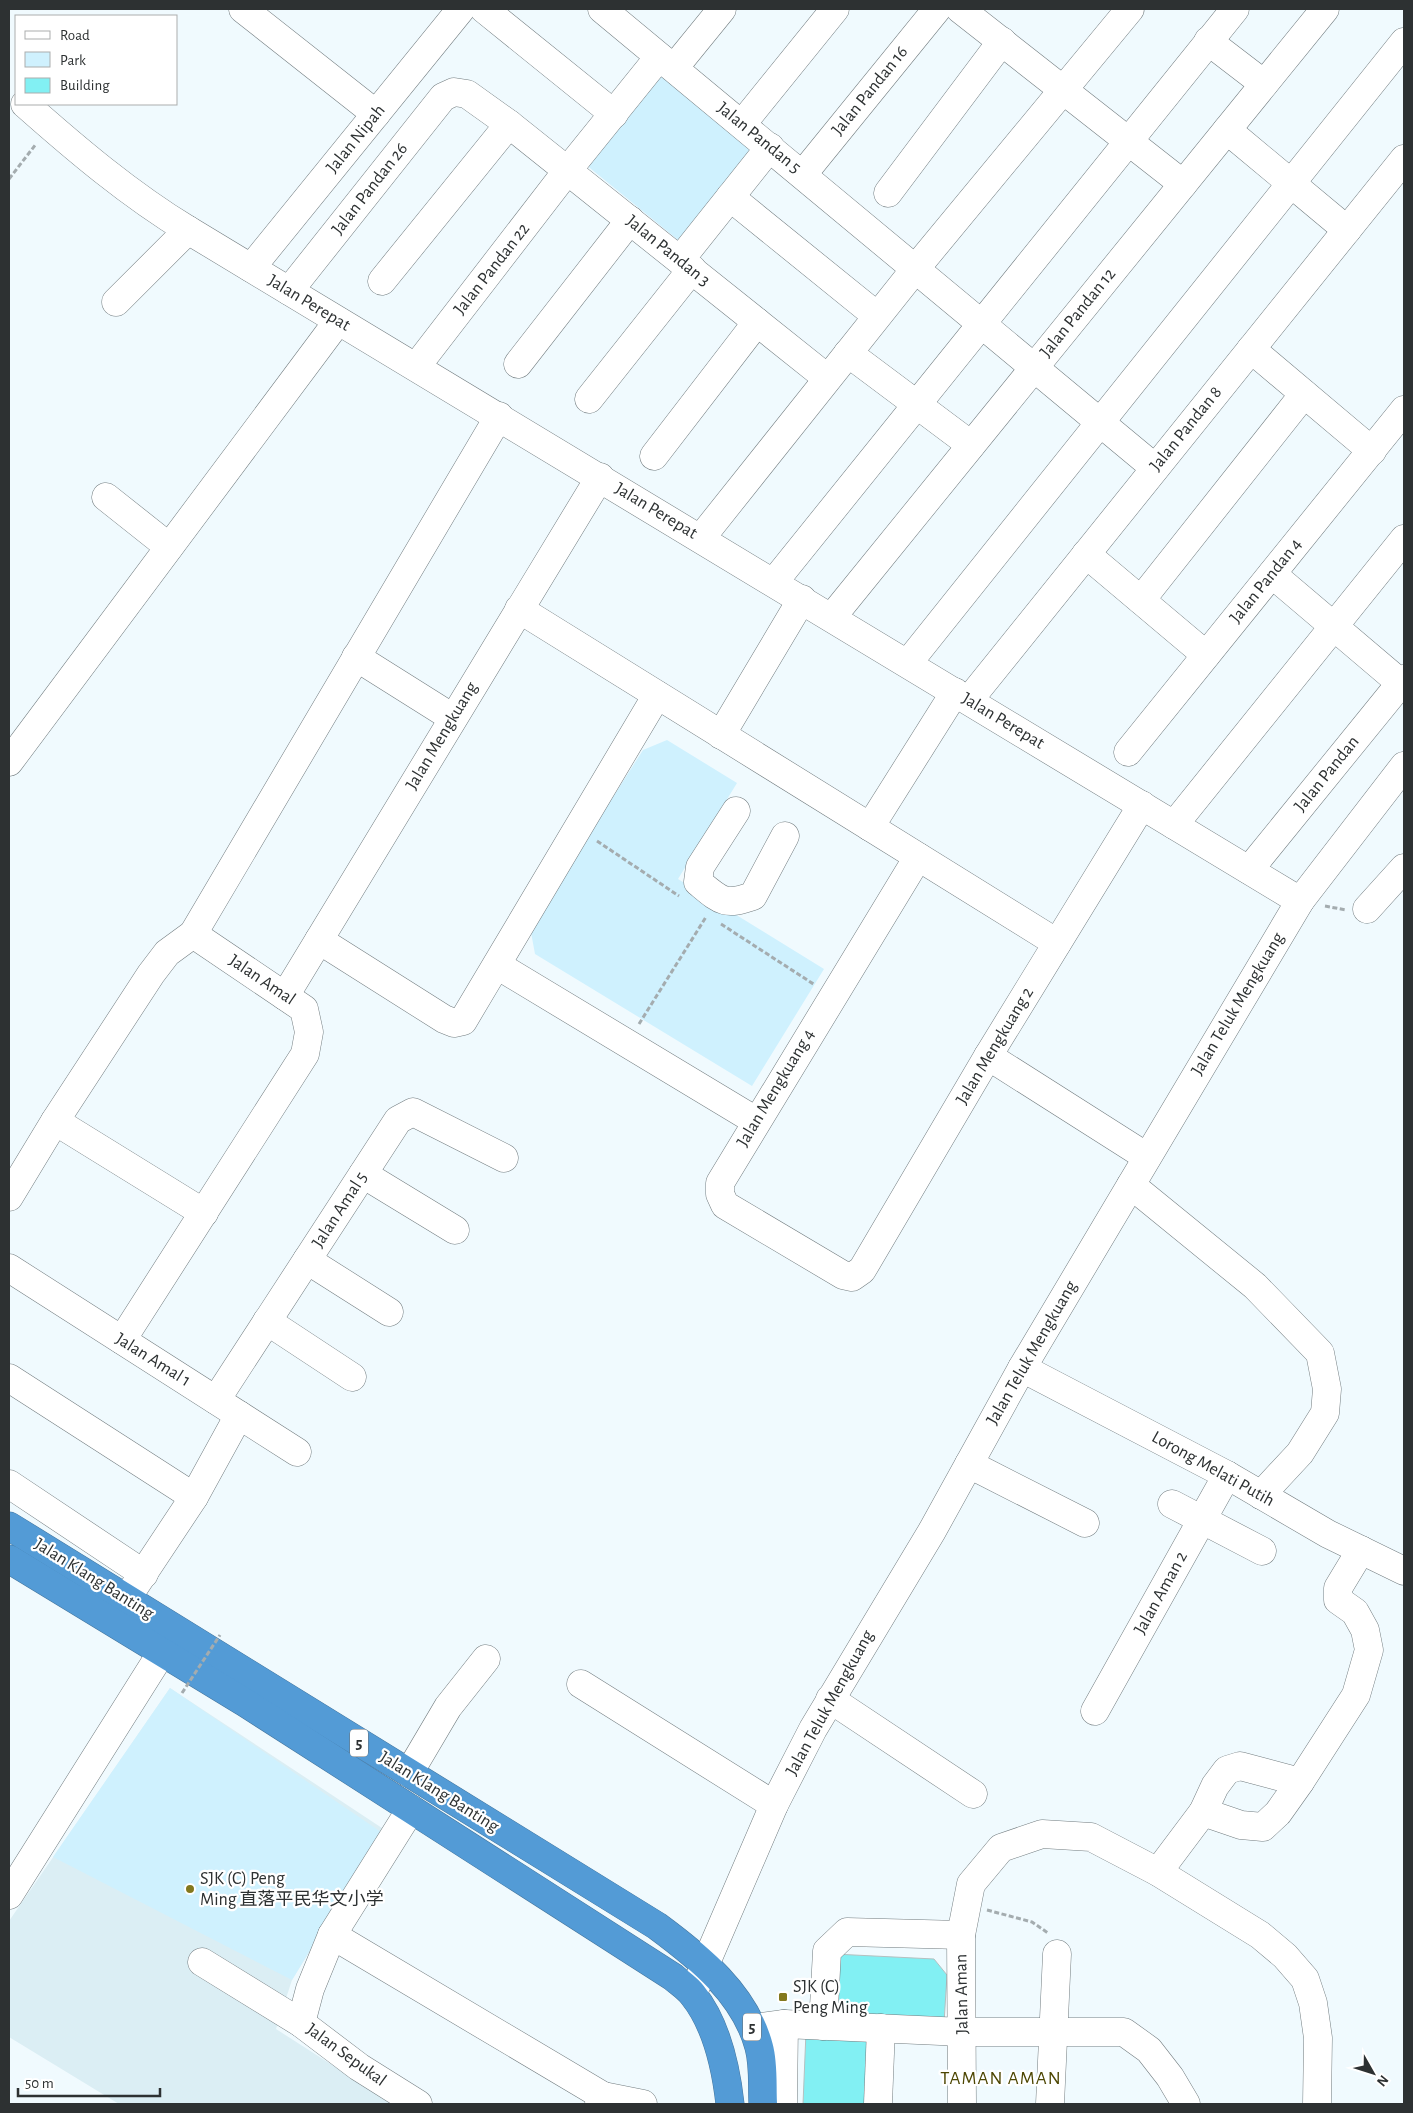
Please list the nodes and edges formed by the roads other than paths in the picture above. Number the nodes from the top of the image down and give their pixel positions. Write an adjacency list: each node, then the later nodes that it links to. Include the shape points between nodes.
1 (243, 9): 20 (street)
2 (461, 9): 20 (street, Jalan Nipah)
3 (484, 9): 21 (street)
4 (722, 9): 15 (street, Jalan Pandan 22)
5 (835, 9): 23 (street)
6 (937, 9): 29 (street, Jalan Pandan 16)
7 (960, 9): 12 (street)
8 (1130, 9): 17 (street)
9 (1235, 9): 13 (street)
10 (1325, 9): 16 (street, Jalan Pandan 12)
11 (611, 12): 15 (street, Jalan Pandan 5)
12 (1002, 41): 17 (street); 32 (street)
13 (1208, 41): 16 (street); 25 (street)
14 (1404, 42): 31 (street)
15 (667, 62): 21 (street, Jalan Pandan 22); 23 (street, Jalan Pandan 5)
16 (1264, 84): 24 (street, Jalan Pandan 12)
17 (1063, 90): 25 (street); 39 (street)
18 (454, 92): 22 (street, Jalan Pandan 3, via 467,94); 41 (street, Jalan Pandan 26, via 443,97)
19 (27, 105): 35 (street, Jalan Perepat, via 115,180)
20 (376, 114): 38 (street, Jalan Nipah)
21 (614, 114): 28 (street, Jalan Pandan 22)
22 (509, 124): 28 (street, Jalan Pandan 3); 40 (street)
23 (742, 124): 26 (street, Jalan Pandan 5)
24 (1227, 130): 30 (street, Jalan Pandan 12); 31 (street)
25 (1128, 140): 30 (street); 46 (street)
26 (770, 147): 29 (street, Jalan Pandan 5); 33 (street)
27 (1404, 159): 36 (street, Jalan Pandan 8)
28 (568, 170): 34 (street, Jalan Pandan 3); 50 (street, Jalan Pandan 22)
29 (802, 174): 39 (street, Jalan Pandan 5)
30 (1183, 184): 51 (street, Jalan Pandan 12)
31 (1291, 184): 36 (street); 58 (street)
32 (888, 192)
33 (730, 197): 37 (street); 43 (street)
34 (630, 220): 37 (street, Jalan Pandan 3); 49 (street)
35 (188, 230): 38 (street, Jalan Perepat); 42 (street)
36 (1347, 230): 47 (street, Jalan Pandan 8)
37 (686, 265): 45 (street, Jalan Pandan 3); 54 (street)
38 (251, 268): 41 (street, Jalan Perepat)
39 (916, 268): 43 (street); 46 (street, Jalan Pandan 5)
40 (382, 281)
41 (289, 291): 44 (street, Jalan Perepat)
42 (116, 302)
43 (877, 316): 48 (street)
44 (338, 320): 50 (street, Jalan Perepat); 67 (street)
45 (757, 322): 52 (street, Jalan Pandan 3); 61 (street)
46 (983, 324): 51 (street, Jalan Pandan 5); 55 (street)
47 (1251, 349): 53 (street); 62 (street, Jalan Pandan 8)
48 (848, 352): 52 (street); 55 (street)
49 (518, 364)
50 (416, 367): 57 (street, Jalan Perepat)
51 (1034, 367): 58 (street, Jalan Pandan 5); 59 (street, Jalan Pandan 12)
52 (828, 378): 65 (street)
53 (1304, 394): 60 (street); 72 (street)
54 (589, 400)
55 (918, 405): 59 (street); 70 (street)
56 (1404, 410): 60 (street, Jalan Pandan 4)
57 (499, 416): 63 (street, Jalan Perepat); 77 (street)
58 (1100, 422): 62 (street, Jalan Pandan 5); 78 (street)
59 (971, 444): 74 (street, Jalan Pandan 12)
60 (1372, 451): 69 (street, Jalan Pandan 4)
61 (654, 456)
62 (1155, 468): 68 (street, Jalan Pandan 8)
63 (600, 477): 65 (street, Jalan Perepat); 73 (street, Jalan Mengkuang)
64 (106, 497): 67 (street)
65 (701, 538): 70 (street, Jalan Perepat)
66 (1404, 539): 75 (street)
67 (169, 547): 85 (street)
68 (1086, 554): 72 (street); 81 (street, Jalan Pandan 8)
69 (1272, 574): 75 (street); 76 (street, Jalan Pandan 4)
70 (774, 582): 71 (street, Jalan Perepat)
71 (802, 599): 74 (street, Jalan Perepat); 83 (street)
72 (1141, 600): 76 (street)
73 (519, 609): 80 (street); 82 (street, Jalan Mengkuang)
74 (832, 617): 78 (street, Jalan Perepat)
75 (1334, 626): 79 (street); 89 (street)
76 (1206, 655): 84 (street, Jalan Pandan 4)
77 (356, 657): 82 (street); 97 (street)
78 (908, 663): 81 (street, Jalan Perepat)
79 (1403, 682): 94 (street, Jalan Pandan)
80 (657, 695): 83 (street); 100 (street)
81 (962, 696): 87 (street, Jalan Perepat); 90 (street, Jalan Pandan 8)
82 (454, 718): 98 (street, Jalan Mengkuang)
83 (721, 735): 90 (street)
84 (1128, 752)
85 (9, 762)
86 (1404, 766): 95 (street, Jalan Teluk Mengkuang)
87 (1142, 805): 89 (street, Jalan Perepat); 99 (street, Jalan Mengkuang 2)
88 (736, 812): 91 (street, via 700,867 698,882 717,898 734,902 753,896)
89 (1174, 825): 94 (street, Jalan Perepat)
90 (870, 827): 92 (street)
91 (785, 836)
92 (918, 857): 99 (street); 104 (street, Jalan Mengkuang 4)
93 (1404, 868): 96 (street)
94 (1250, 870): 95 (street, Jalan Perepat)
95 (1300, 901): 105 (street, Jalan Teluk Mengkuang)
96 (1367, 909)
97 (193, 934): 101 (street, Jalan Amal); 103 (street, via 167,953 151,974)
98 (319, 940): 100 (street, via 454,1023 463,1021); 101 (street, Jalan Mengkuang)
99 (1057, 943): 102 (street, Jalan Mengkuang 2)
100 (496, 965): 104 (street)
101 (285, 996): 110 (street, Jalan Amal, via 304,1009 309,1032 304,1054)
102 (988, 1056): 105 (street); 114 (street, Jalan Mengkuang 2, via 862,1270 852,1277)
103 (55, 1121): 109 (street); 110 (street)
104 (756, 1121): 114 (street, Jalan Mengkuang 4, via 720,1183 725,1205)
105 (1147, 1157): 108 (street, Jalan Teluk Mengkuang)
106 (504, 1158): 107 (street, Jalan Amal 5, via 413,1112 398,1120)
107 (363, 1174): 111 (street); 112 (street, Jalan Amal 5)
108 (1131, 1185): 118 (street, Jalan Teluk Mengkuang); 127 (street, via 1255,1286 1320,1353 1327,1389 1325,1413 1300,1453)
109 (9, 1197)
110 (204, 1213): 117 (street, Jalan Amal)
111 (455, 1230)
112 (307, 1260): 115 (street); 116 (street, Jalan Amal 5)
113 (9, 1268): 117 (street, Jalan Amal 1)
114 (843, 1276)
115 (389, 1312)
116 (268, 1321): 119 (street); 121 (street, Jalan Amal 5)
117 (122, 1340): 121 (street, Jalan Amal 1)
118 (1022, 1368): 124 (street, Jalan Teluk Mengkuang); 125 (street, Lorong Melati Putih)
119 (352, 1377)
120 (9, 1378): 128 (street)
121 (216, 1400): 122 (street, Jalan Amal 1)
122 (239, 1415): 123 (street, Jalan Amal 1); 128 (street)
123 (297, 1452)
124 (969, 1464): 131 (street); 142 (street, Jalan Teluk Mengkuang)
125 (1227, 1475): 127 (street, Lorong Melati Putih); 130 (street, Jalan Aman 2)
126 (9, 1484): 137 (street)
127 (1261, 1495): 133 (street, Lorong Melati Putih)
128 (194, 1497): 137 (street)
129 (1172, 1504): 130 (street)
130 (1202, 1520): 134 (street); 143 (street, Jalan Aman 2)
131 (1085, 1523)
132 (9, 1526): 138 (highway, Jalan Klang Banting / 5)
133 (1361, 1550): 136 (street, Lorong Melati Putih); 145 (street, via 1338,1588 1338,1600 1355,1612 1365,1630 1369,1650 1356,1696)
134 (1262, 1551)
135 (9, 1560): 139 (highway, Jalan Klang Banting / 5)
136 (1404, 1571)
137 (144, 1574): 138 (street)
138 (127, 1598): 144 (highway, Jalan Klang Banting / 5)
139 (162, 1652): 148 (highway, Jalan Klang Banting / 5); 151 (street)
140 (486, 1659): 144 (street, via 448,1707)
141 (580, 1684): 147 (street)
142 (830, 1699): 146 (street); 147 (street, Jalan Teluk Mengkuang)
143 (1095, 1711)
144 (409, 1773): 156 (highway, Jalan Klang Banting / 5, via 657,1926)
145 (1300, 1782): 149 (street, via 1278,1813 1262,1828 1241,1826); 149 (street, via 1240,1766 1227,1770)
146 (973, 1794)
147 (774, 1805): 156 (street, Jalan Teluk Mengkuang)
148 (411, 1810): 152 (street, Jalan Sepukal); 157 (highway, Jalan Klang Banting / 5, via 673,1977)
149 (1203, 1812): 150 (street)
150 (1158, 1872): 153 (street, Jalan Aman, via 1092,1837 1042,1834 1001,1848 969,1895); 175 (street, via 1260,1935 1305,1979 1313,2002 1318,2038)
151 (9, 1895)
152 (332, 1935): 158 (street, Jalan Sepukal, via 310,1989); 165 (street)
153 (961, 1935): 160 (street, via 847,1932 827,1951); 163 (street, Jalan Aman)
154 (1057, 1954): 164 (street)
155 (202, 1962): 158 (street)
156 (706, 1966): 157 (street, Jalan Teluk Mengkuang); 161 (highway, Jalan Klang Banting / 5, via 732,1993)
157 (693, 1994): 168 (highway, Jalan Klang Banting / 5, via 717,2043 726,2072)
158 (301, 2023): 166 (street, Jalan Sepukal, via 359,2067)
159 (784, 2024): 160 (street); 161 (street); 170 (street)
160 (823, 2026): 162 (street)
161 (753, 2028): 169 (highway, Jalan Klang Banting / 5, via 762,2061)
162 (881, 2028): 163 (street); 171 (street)
163 (963, 2032): 164 (street); 172 (street, Jalan Aman)
164 (1054, 2032): 173 (street); 174 (street, via 1124,2032 1149,2050)
165 (601, 2100): 167 (street)
166 (418, 2104)
167 (643, 2104)
168 (730, 2104)
169 (763, 2104)
170 (783, 2104)
171 (878, 2104)
172 (962, 2104)
173 (1050, 2104)
174 (1186, 2104)
175 (1317, 2104)

